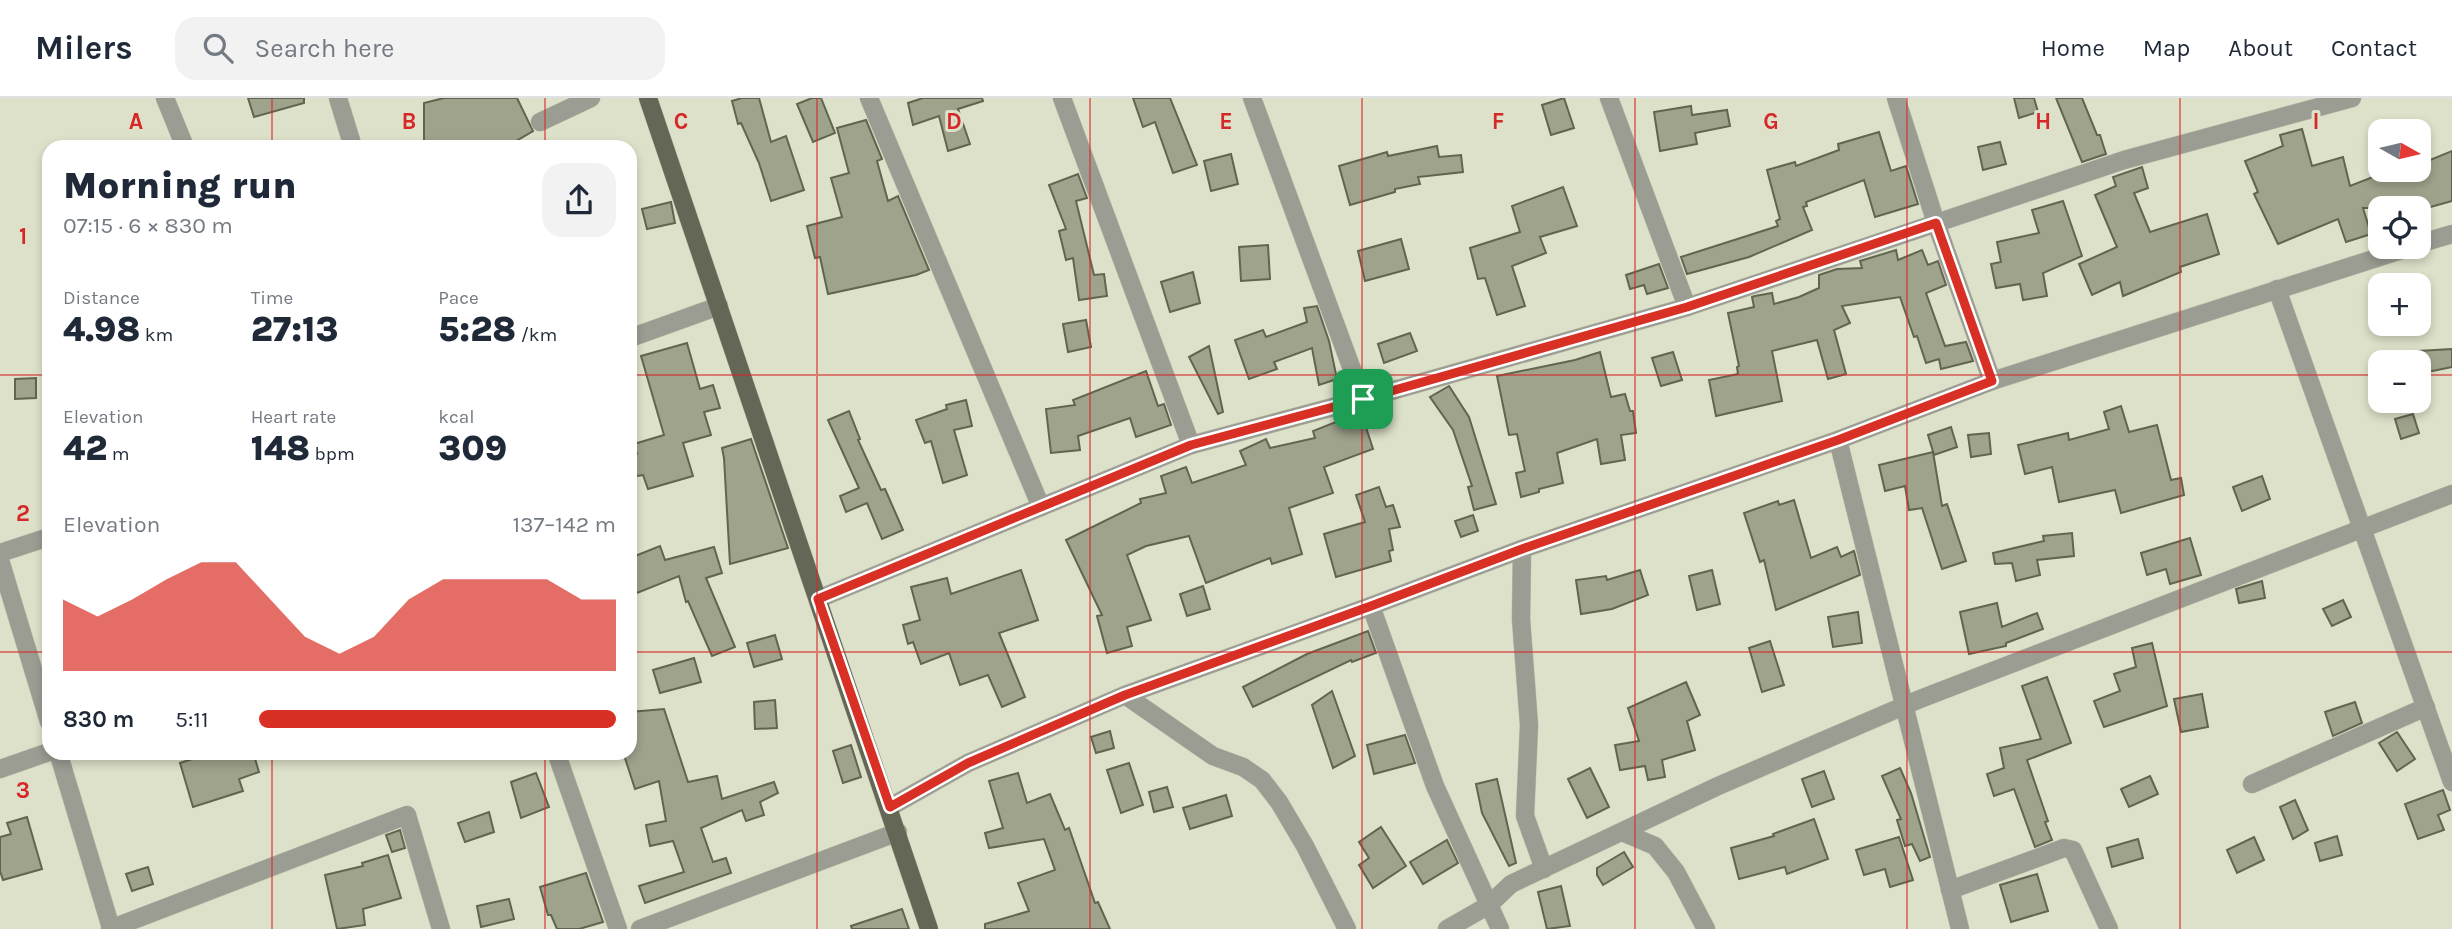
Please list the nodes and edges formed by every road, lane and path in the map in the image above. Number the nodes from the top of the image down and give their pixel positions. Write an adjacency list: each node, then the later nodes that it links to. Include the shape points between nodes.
1 (165, 98): 12 (street)
2 (338, 98): 13 (street)
3 (591, 98): 11 (street)
4 (648, 98): 19 (main road)
5 (869, 98): 27 (street)
6 (1062, 98): 25 (street)
7 (1252, 98): 23 (street)
8 (1609, 98): 20 (street)
9 (1896, 98): 14 (street)
10 (2346, 99): 14 (street, via 2124,160)
11 (540, 122)
12 (182, 140)
13 (351, 140)
14 (1936, 223): 20 (street); 22 (street)
15 (2452, 234): 16 (street)
16 (2431, 240)
17 (2373, 259): 18 (street)
18 (2277, 289): 22 (street); 28 (street)
19 (719, 306): 21 (street); 33 (main road)
20 (1687, 307): 23 (street)
21 (637, 335)
22 (1992, 381): 24 (street)
23 (1363, 399): 25 (street)
24 (1838, 440): 30 (street); 37 (street)
25 (1191, 445): 27 (street)
26 (2452, 494): 28 (street)
27 (1041, 507): 33 (street)
28 (2363, 528): 37 (street); 38 (street)
29 (42, 539): 31 (street)
30 (1522, 549): 34 (street); 48 (street, via 1521,619 1529,725 1525,816)
31 (0, 553)
32 (0, 560): 36 (street)
33 (818, 599): 45 (main road)
34 (1371, 606): 35 (street); 50 (street, via 1435,786)
35 (1125, 695): 45 (street, via 968,763); 56 (street, via 1213,756 1262,780 1305,846)
36 (42, 699)
37 (1904, 706): 47 (street); 49 (street)
38 (2426, 707): 43 (street); 44 (street)
39 (42, 754): 42 (street)
40 (60, 760): 51 (street)
41 (559, 760): 53 (street)
42 (0, 769)
43 (2452, 782)
44 (2252, 784)
45 (890, 807): 46 (main road)
46 (898, 832): 54 (street); 55 (main road)
47 (1622, 832): 48 (street); 59 (street, via 1655,846 1676,873)
48 (1544, 869): 50 (street, via 1511,884)
49 (1950, 890): 60 (street); 61 (street, via 2064,848 2073,850)
50 (1489, 905): 57 (street); 58 (street)
51 (111, 929): 52 (street, via 407,815)
52 (441, 929)
53 (618, 929)
54 (640, 929)
55 (929, 929)
56 (1347, 929)
57 (1447, 929)
58 (1500, 929)
59 (1706, 929)
60 (1960, 929)
61 (2109, 929)

